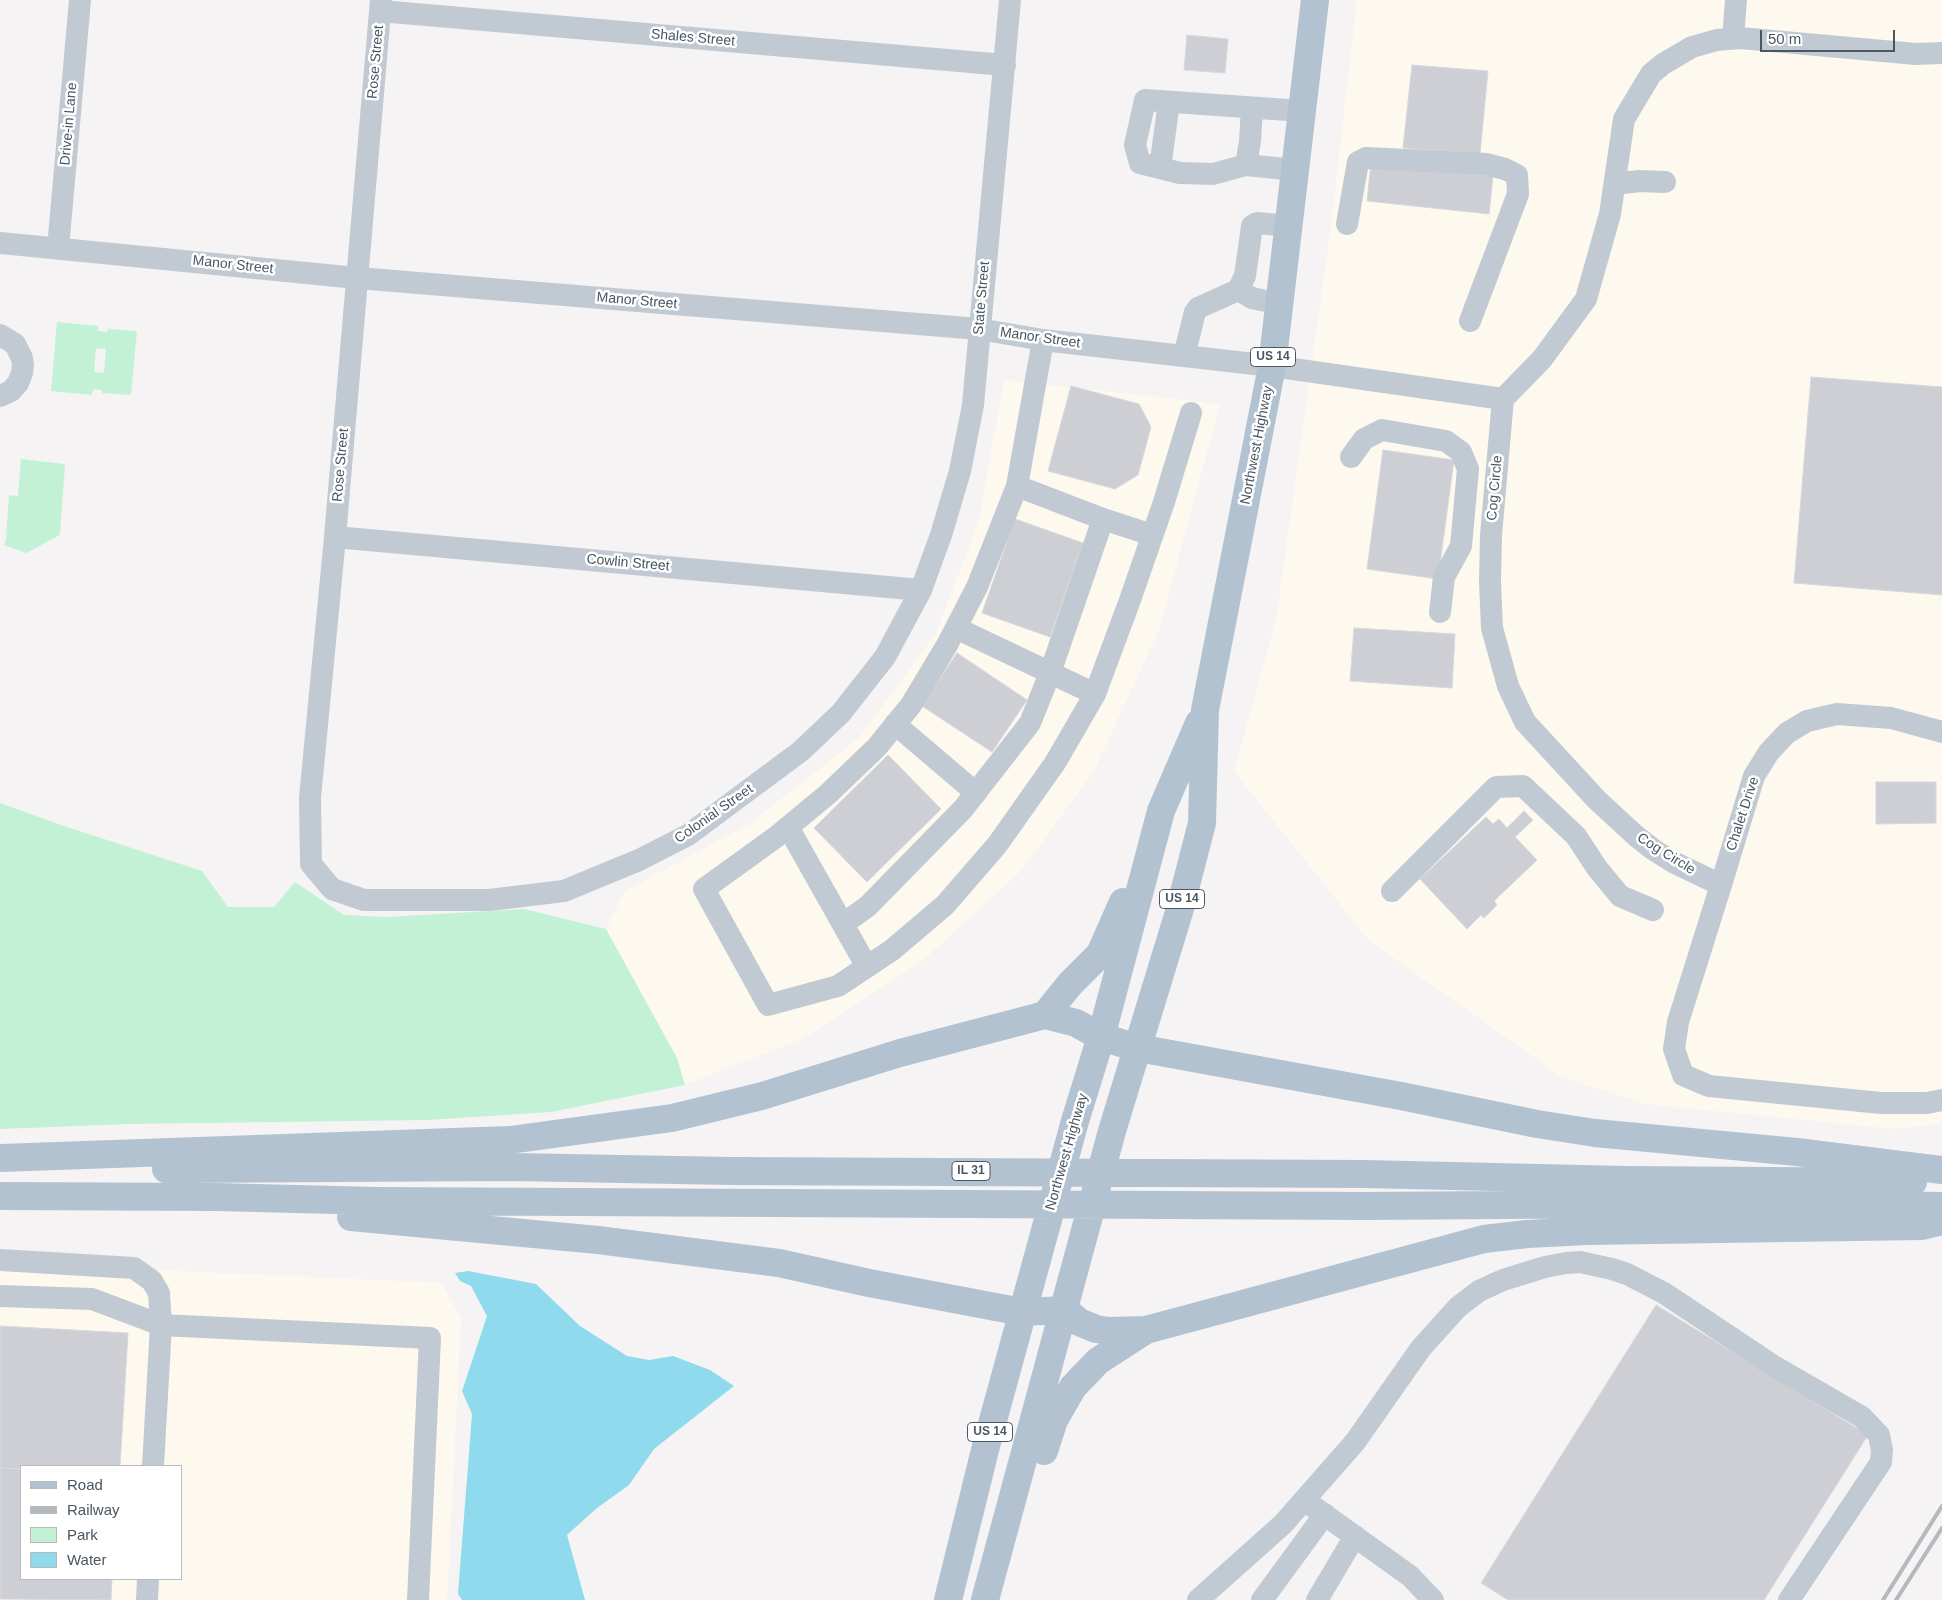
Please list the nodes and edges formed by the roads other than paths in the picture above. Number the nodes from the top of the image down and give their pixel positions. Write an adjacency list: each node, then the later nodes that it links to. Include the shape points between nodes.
1 (80, 0): 18 (street, Drive-in Lane)
2 (1010, 0): 8 (street, State Street)
3 (1315, 0): 10 (main road, Northwest Highway / US 14)
4 (1736, 0): 6 (street)
5 (381, 6): 8 (street, Shales Street); 19 (street, Rose Street)
6 (1733, 38): 7 (street, via 1916,54); 14 (street, via 1692,47 1651,74 1624,119)
7 (1942, 53)
8 (1005, 65): 23 (street, State Street)
9 (1252, 108): 10 (street); 11 (street); 11 (street, via 1145,100 1135,145 1140,163 1180,173 1213,174)
10 (1302, 111): 12 (main road, Northwest Highway / US 14)
11 (1246, 166): 12 (street)
12 (1296, 170): 16 (main road, Northwest Highway / US 14)
13 (1666, 182): 14 (street)
14 (1615, 184): 29 (street, via 1586,299 1542,359)
15 (1347, 224): 22 (street, via 1358,162 1366,158 1486,164 1517,175 1518,194)
16 (1289, 226): 20 (street, via 1257,223 1252,226 1245,276); 21 (main road, Northwest Highway / US 14)
17 (0, 243): 18 (street, Manor Street)
18 (58, 248): 19 (street, Manor Street)
19 (357, 278): 23 (street, Manor Street); 35 (street, Rose Street)
20 (1238, 290): 21 (street, via 1252,298); 26 (street, via 1198,308)
21 (1280, 304): 27 (main road, Northwest Highway / US 14)
22 (1470, 322)
23 (979, 329): 25 (street, Manor Street); 36 (street, State Street, via 973,405 960,471)
24 (0, 336): 28 (street, via 15,344 23,365 18,383)
25 (1043, 340): 26 (street, Manor Street); 32 (street)
26 (1184, 356): 27 (street, Manor Street)
27 (1272, 366): 29 (street); 41 (main road, Northwest Highway / US 14)
28 (0, 396)
29 (1502, 399): 47 (street, Cog Circle, via 1490,582 1492,628 1508,686 1525,722 1597,800 1654,850)
30 (1191, 413): 34 (street)
31 (1351, 456): 37 (street, via 1364,439 1382,430 1446,441 1461,452 1468,469 1461,546 1444,578)
32 (1017, 486): 33 (street); 38 (street, via 977,587)
33 (1103, 519): 34 (street); 39 (street)
34 (1152, 535): 40 (street)
35 (335, 537): 36 (street, Cowlin Street); 49 (street, Rose Street, via 310,798 311,864 332,889)
36 (920, 590): 49 (street, Colonial Street, via 885,657 841,713 801,751 688,834 639,860 564,891 489,900)
37 (1440, 612)
38 (956, 628): 39 (street); 42 (street, via 911,705)
39 (1050, 673): 40 (street); 44 (street, via 1030,723)
40 (1095, 694): 52 (street, via 1055,764 997,845 945,905)
41 (1205, 710): 45 (main road, Northwest Highway / US 14); 55 (main road, Northwest Highway / US 14, via 1202,823)
42 (895, 724): 44 (street); 46 (street, via 870,754)
43 (1942, 732): 47 (street, Chalet Drive, via 1891,718 1837,714 1808,721 1788,733 1769,752 1754,776)
44 (976, 794): 51 (street, via 868,906)
45 (1160, 810): 53 (main road, via 1100,954); 54 (main road, Northwest Highway / US 14)
46 (788, 827): 51 (street); 52 (street, via 704,888 768,1005 838,986)
47 (1721, 885): 56 (street, via 1678,1022 1674,1049 1683,1075 1709,1086 1881,1104)
48 (1392, 891): 50 (street, via 1496,788 1523,786 1576,836 1620,896)
49 (364, 900)
50 (1653, 910)
51 (843, 924): 52 (street)
52 (867, 967)
53 (1045, 1015): 54 (main road, via 1076,1023); 57 (main road, via 900,1053 762,1096 672,1118 519,1139)
54 (1101, 1037): 55 (main road); 68 (main road, Northwest Highway / US 14)
55 (1138, 1048): 58 (main road, via 1595,1133 1797,1152); 67 (main road, Northwest Highway / US 14, via 1112,1131)
56 (1942, 1100)
57 (0, 1158)
58 (1942, 1170)
59 (0, 1171): 60 (main road, IL 31, via 512,1167 1354,1174 1626,1180)
60 (1942, 1180)
61 (0, 1196): 62 (main road)
62 (73, 1196): 63 (main road, via 377,1201); 68 (main road, via 331,1215 666,1248 779,1263)
63 (1942, 1206)
64 (1942, 1221): 70 (main road, via 1922,1226 1587,1231 1484,1239)
65 (0, 1260): 69 (street, via 134,1268 152,1281 159,1293)
66 (0, 1296): 69 (street, via 92,1299)
67 (1065, 1310): 68 (main road); 70 (main road, via 1079,1322 1096,1329); 75 (main road, Northwest Highway / US 14)
68 (1022, 1312): 79 (main road, Northwest Highway / US 14)
69 (160, 1325): 71 (street); 78 (street, via 430,1338)
70 (1146, 1330): 75 (main road, via 1098,1361 1073,1387 1054,1420 1038,1469)
71 (154, 1465)
72 (1304, 1500): 73 (street); 81 (street, via 1283,1524); 85 (street, via 1355,1442 1421,1348 1458,1308 1479,1291 1545,1267 1580,1262 1596,1265 1628,1274 1664,1293 1772,1364 1862,1417 1879,1435 1881,1462)
73 (1324, 1514): 74 (street); 82 (street)
74 (1355, 1536): 83 (street); 84 (street, via 1410,1576)
75 (1002, 1540): 80 (main road, Northwest Highway / US 14)
76 (148, 1580): 77 (street)
77 (147, 1600)
78 (418, 1600)
79 (948, 1600)
80 (985, 1600)
81 (1198, 1600)
82 (1262, 1600)
83 (1317, 1600)
84 (1432, 1600)
85 (1789, 1600)

